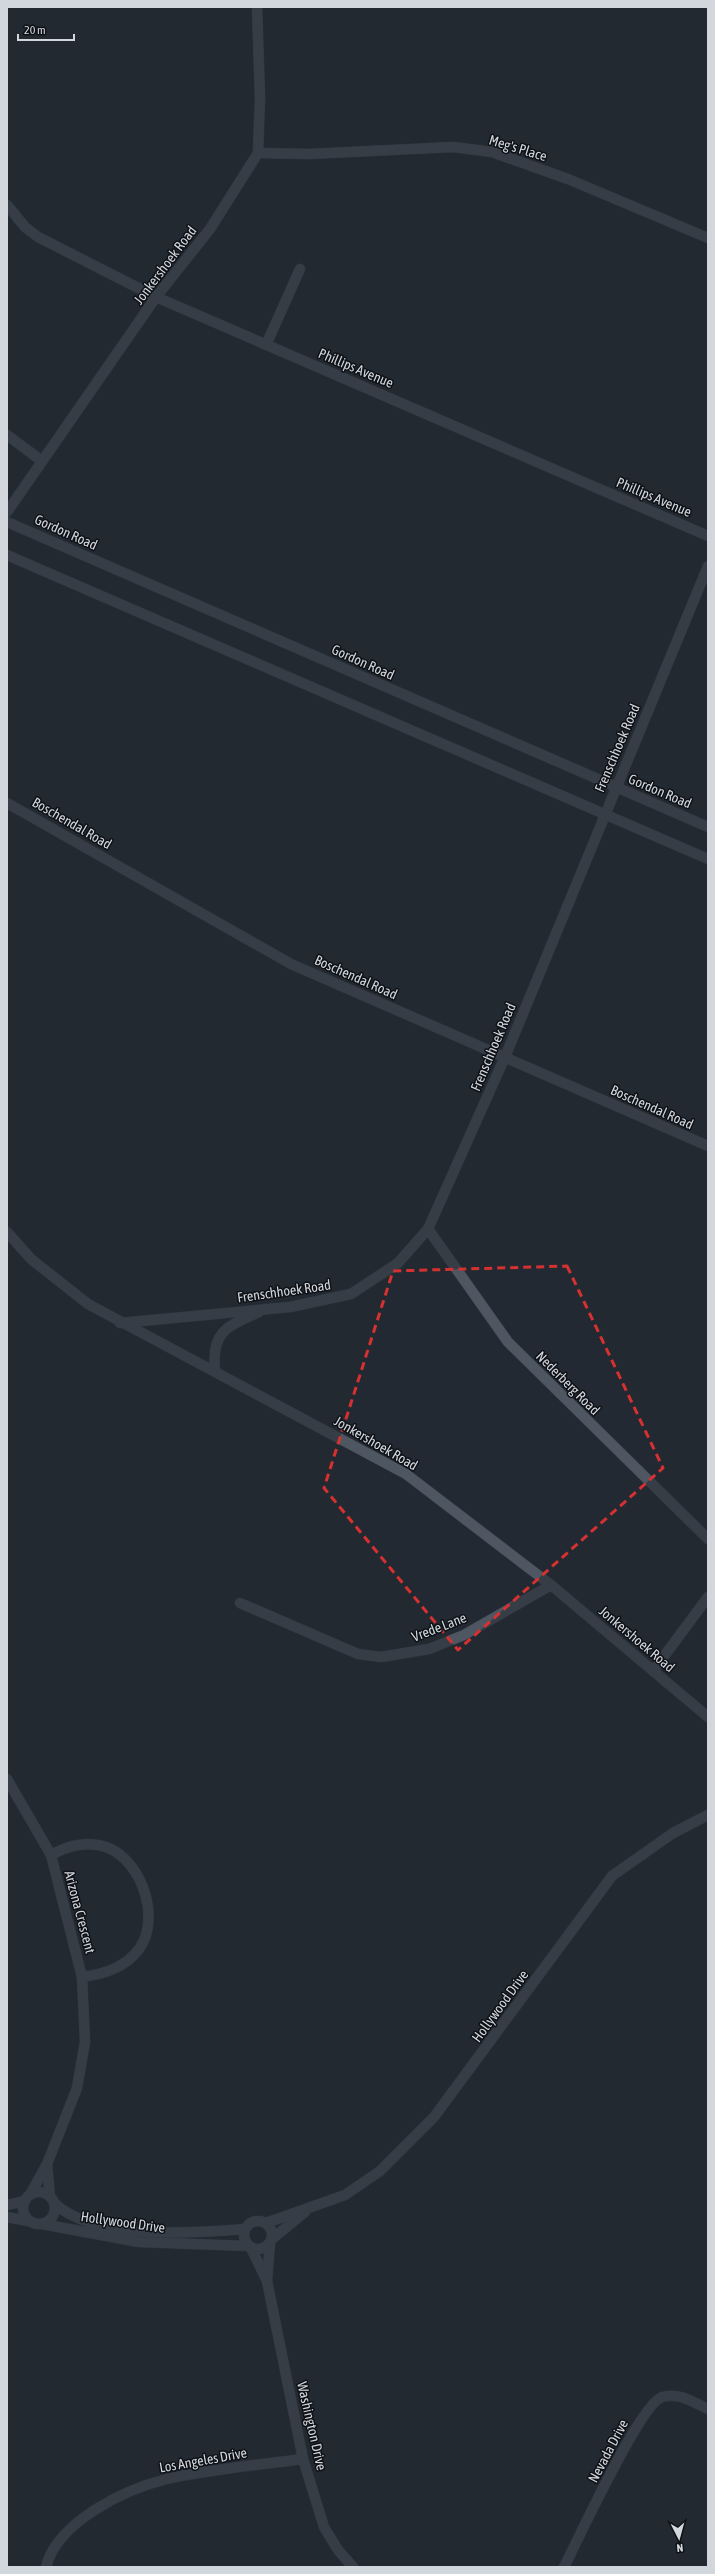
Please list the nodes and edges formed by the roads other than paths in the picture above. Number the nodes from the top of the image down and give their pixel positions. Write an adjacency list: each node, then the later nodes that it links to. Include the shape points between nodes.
1 (257, 7): 2 (street, via 260,98)
2 (258, 153): 4 (street, Meg's Place, via 309,154 453,147 492,152 575,182); 6 (street, Jonkershoek Road, via 210,229)
3 (7, 205): 6 (street, Phillips Avenue, via 25,227 38,237)
4 (708, 238)
5 (300, 269): 7 (street)
6 (156, 297): 7 (street, Phillips Avenue); 9 (street, Jonkershoek Road)
7 (266, 345): 12 (street, Phillips Avenue)
8 (7, 435): 9 (street)
9 (42, 461): 10 (street, Jonkershoek Road)
10 (7, 512)
11 (7, 522): 15 (street, Gordon Road)
12 (708, 536)
13 (7, 555): 17 (street)
14 (708, 566): 15 (street, Frenschhoek Road)
15 (616, 788): 17 (street, Frenschhoek Road); 18 (street, Gordon Road)
16 (7, 802): 20 (street, Boschendal Road, via 291,964)
17 (604, 815): 19 (street); 20 (street, Frenschhoek Road)
18 (708, 827)
19 (708, 859)
20 (505, 1057): 21 (street, Boschendal Road); 22 (street, Frenschhoek Road)
21 (708, 1146)
22 (428, 1229): 24 (street, Frenschhoek Road, via 398,1263 351,1294 297,1306); 27 (street, Nederberg Road, via 508,1342)
23 (7, 1232): 25 (street, Jonkershoek Road, via 54,1279)
24 (268, 1308): 25 (street, Frenschhoek Road); 26 (street, via 225,1328 214,1349)
25 (120, 1323): 26 (street, Jonkershoek Road)
26 (215, 1370): 28 (street, Jonkershoek Road, via 406,1474)
27 (708, 1540)
28 (551, 1585): 30 (street, Vrede Lane, via 464,1635 429,1650 381,1657 358,1654); 31 (street, Jonkershoek Road)
29 (708, 1597): 31 (street)
30 (240, 1603)
31 (652, 1671): 32 (street, Jonkershoek Road)
32 (708, 1717)
33 (7, 1779): 35 (street, Arizona Crescent)
34 (708, 1815): 41 (street, Hollywood Drive, via 661,1841 612,1876 445,2103 416,2137 368,2179 345,2195)
35 (51, 1855): 36 (street, Arizona Crescent); 36 (street, via 81,1844 99,1845 116,1851 137,1876 145,1895 147,1927 139,1949 111,1971)
36 (82, 1976): 37 (street, Arizona Crescent, via 85,2042 78,2080)
37 (47, 2164): 38 (street, Arizona Crescent); 39 (street, Arizona Crescent)
38 (27, 2198): 39 (street, via 37,2192); 40 (street); 43 (street, via 22,2208)
39 (52, 2200): 45 (street, via 53,2216); 46 (street, Hollywood Drive, via 64,2213 80,2219 137,2231)
40 (7, 2204)
41 (310, 2208): 44 (street, Hollywood Drive); 47 (street, Hollywood Drive)
42 (7, 2217): 43 (street)
43 (28, 2220): 45 (street)
44 (266, 2223): 46 (street, via 256,2221); 47 (street, via 272,2230)
45 (42, 2224): 48 (street, Hollywood Drive, via 139,2242)
46 (245, 2229): 48 (street, via 244,2238)
47 (271, 2241): 48 (street, via 260,2250); 49 (street, Washington Drive)
48 (250, 2247): 49 (street, Washington Drive)
49 (267, 2281): 51 (street, Washington Drive)
50 (708, 2409): 54 (street, Nevada Drive, via 675,2396 661,2397 648,2408 634,2430)
51 (303, 2459): 52 (street, Los Angeles Drive, via 192,2474 166,2479 132,2491 92,2511 64,2533); 53 (street, Washington Drive, via 324,2527)
52 (46, 2567)
53 (352, 2567)
54 (564, 2567)

